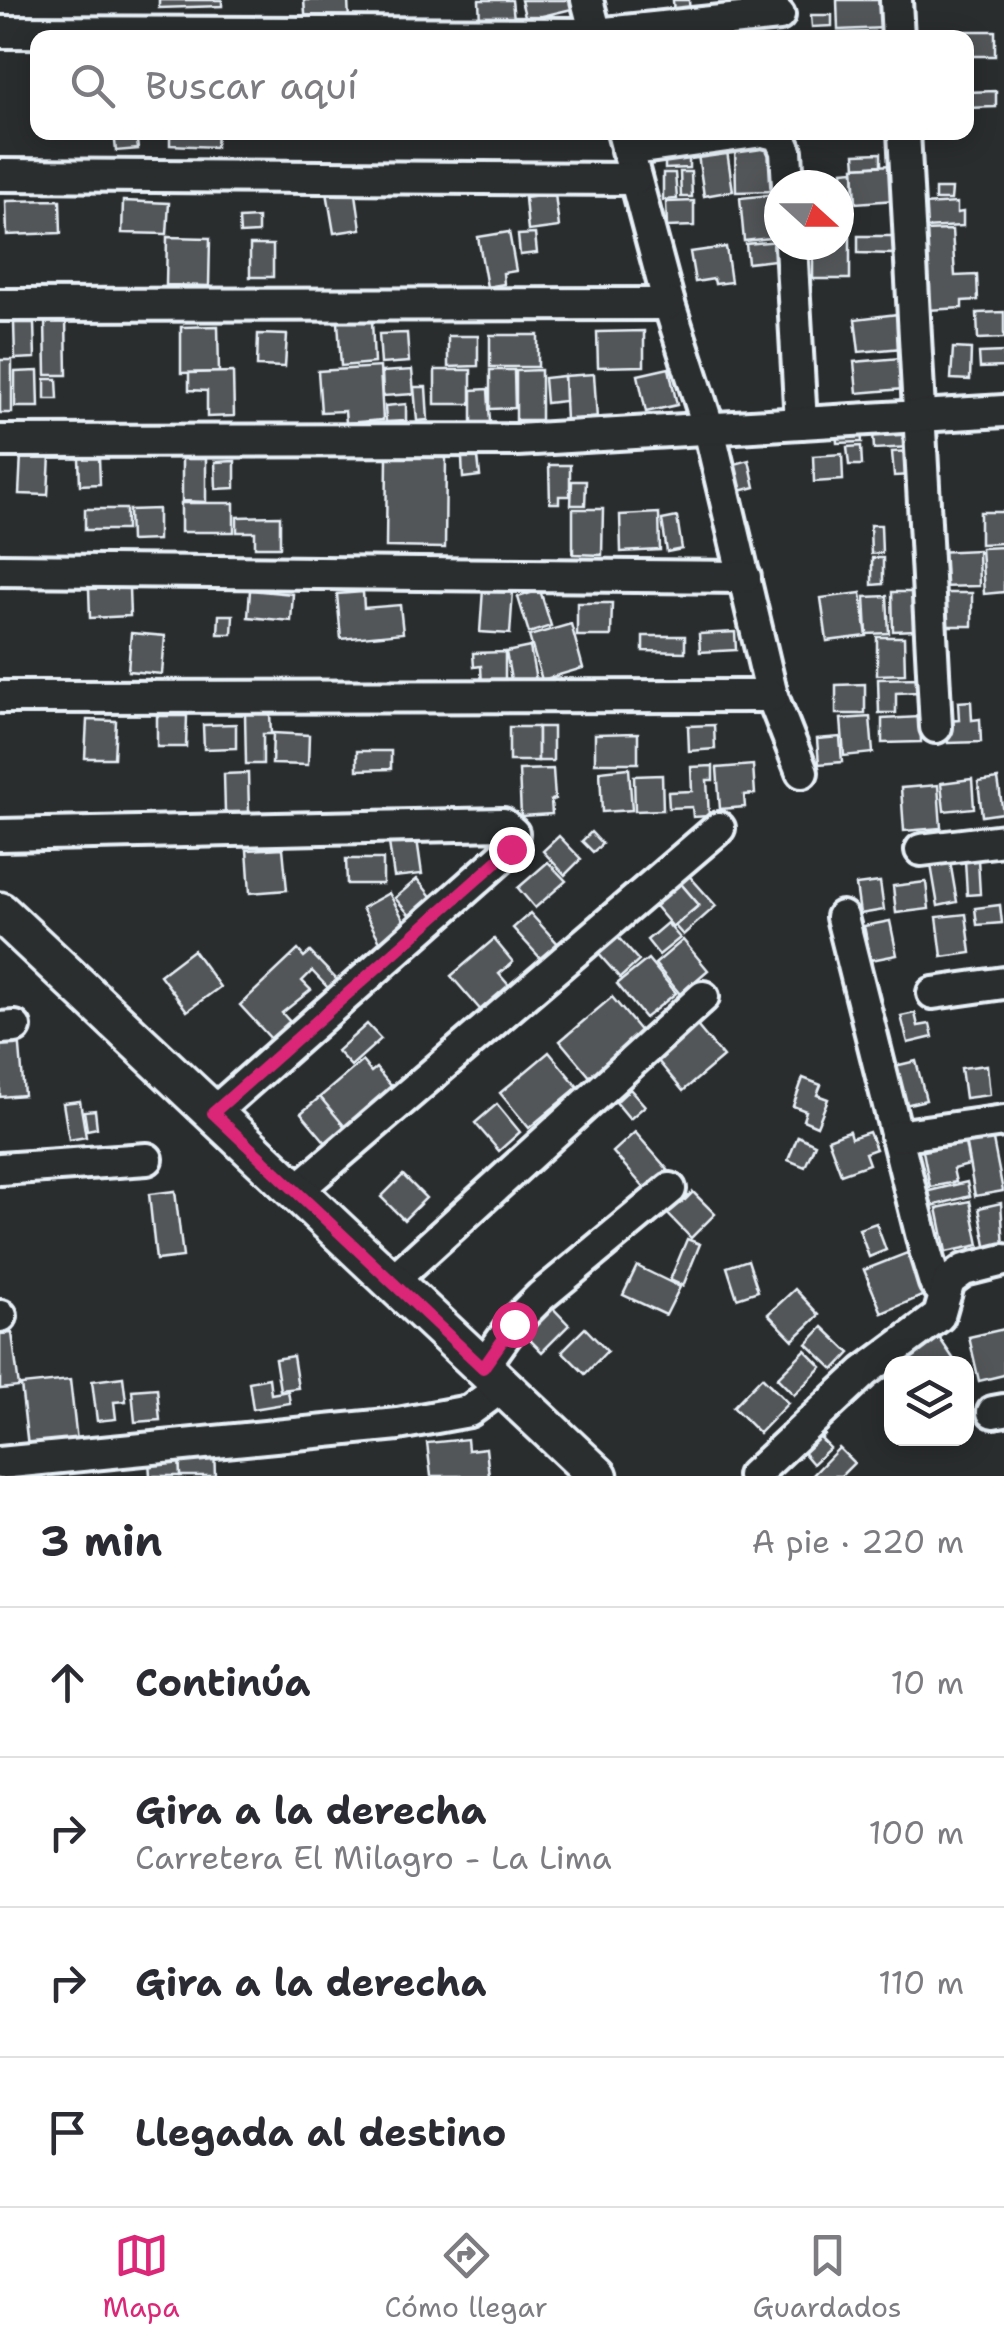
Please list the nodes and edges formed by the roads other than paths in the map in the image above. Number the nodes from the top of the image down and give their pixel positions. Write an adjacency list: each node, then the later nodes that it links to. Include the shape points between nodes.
1 (587, 0): 4 (street)
2 (896, 0): 6 (street)
3 (779, 15): 5 (street)
4 (594, 30)
5 (648, 30)
6 (898, 30)
7 (0, 32): 8 (street)
8 (30, 32)
9 (709, 140): 12 (street)
10 (780, 140): 13 (street)
11 (904, 140): 19 (street)
12 (628, 154): 14 (street); 16 (street)
13 (787, 170)
14 (0, 175)
15 (792, 260): 20 (street)
16 (669, 304): 17 (street); 21 (street)
17 (0, 306)
18 (1004, 411): 19 (street)
19 (920, 416): 20 (street); 27 (street)
20 (801, 424): 21 (street)
21 (709, 429): 22 (street, via 517,440); 24 (street)
22 (0, 440)
23 (0, 570): 24 (street)
24 (745, 577): 25 (street)
25 (772, 696): 26 (street); 28 (street)
26 (0, 697)
27 (936, 726)
28 (802, 772)
29 (719, 828): 44 (street)
30 (0, 835): 38 (street, via 502,824 513,833 511,849)
31 (1004, 840): 32 (street)
32 (921, 850)
33 (0, 912): 38 (main road)
34 (842, 917): 40 (street)
35 (1004, 983): 36 (street)
36 (933, 993)
37 (703, 997): 46 (street)
38 (213, 1113): 44 (main road)
39 (1004, 1121): 40 (street)
40 (896, 1136): 47 (street, via 935,1283)
41 (148, 1159): 42 (street)
42 (0, 1169)
43 (670, 1189): 48 (street, via 514,1324)
44 (296, 1191): 46 (main road)
45 (1004, 1260): 47 (street, via 964,1270 949,1280)
46 (392, 1281): 48 (main road)
47 (945, 1294): 51 (street, via 939,1316 864,1372)
48 (493, 1377): 49 (street, via 469,1412); 50 (main road)
49 (0, 1463)
50 (598, 1476)
51 (752, 1476)

